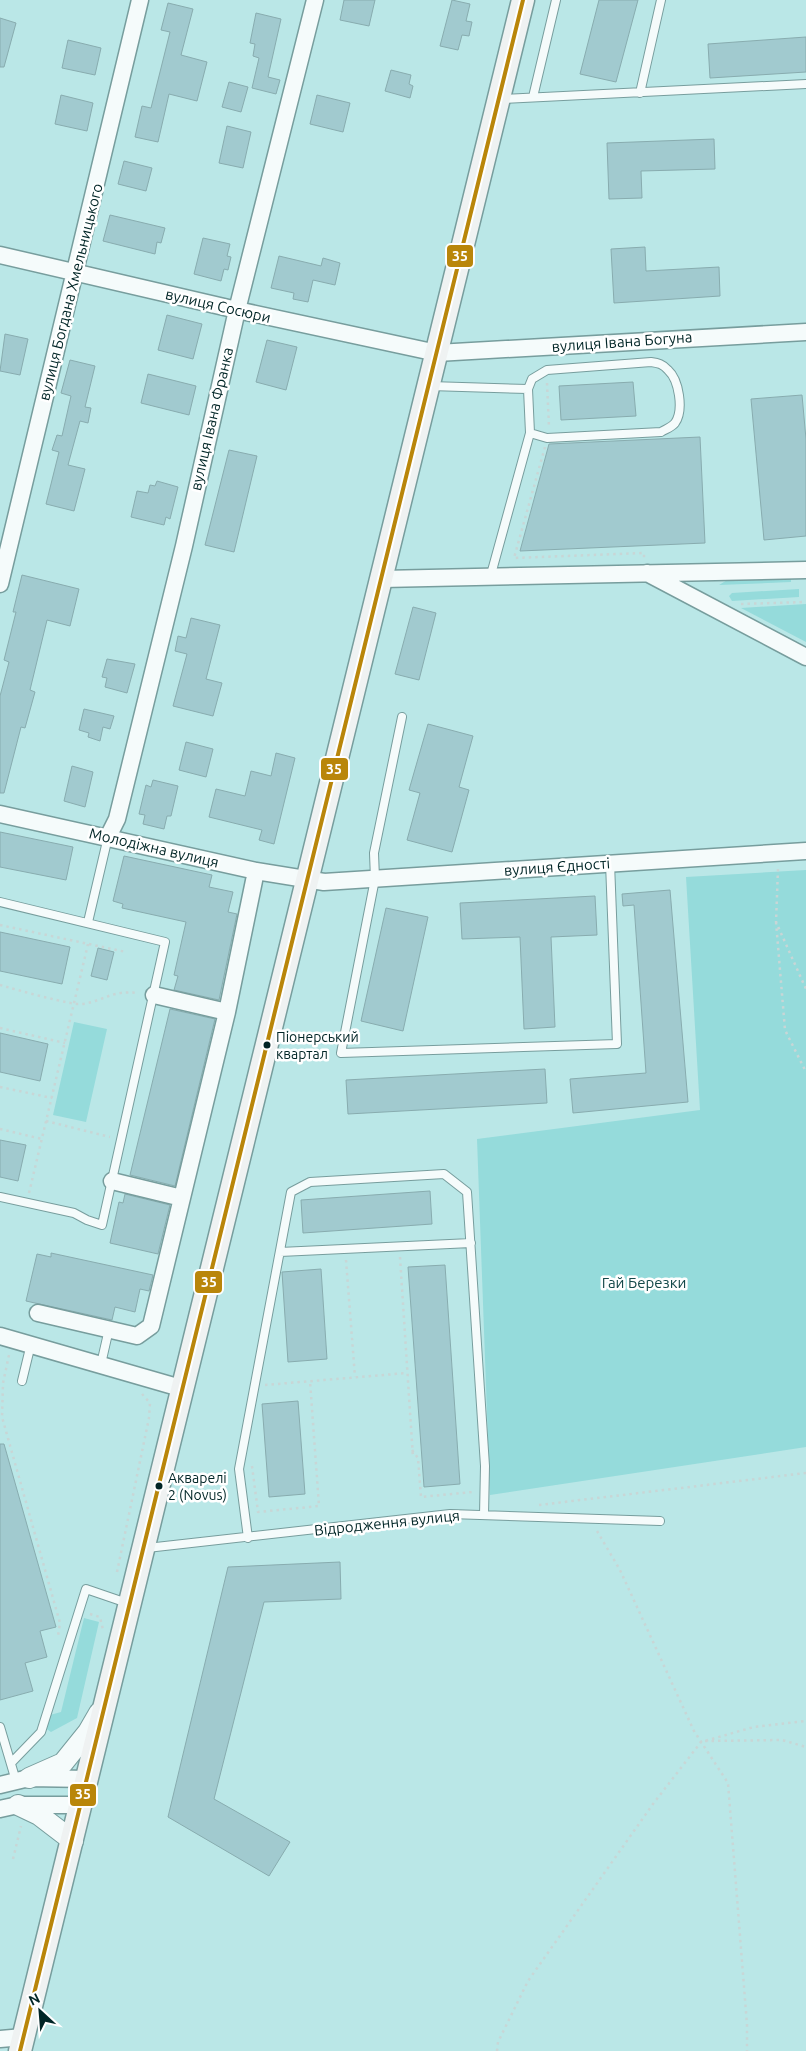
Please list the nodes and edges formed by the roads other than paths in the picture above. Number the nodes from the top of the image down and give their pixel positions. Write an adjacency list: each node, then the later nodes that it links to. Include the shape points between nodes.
1 (140, 0): 11 (street, вулиця Богдана Хмельницького)
2 (314, 0): 12 (street, вулиця Івана Франка)
3 (523, 0): 9 (main road)
4 (556, 0): 8 (lane)
5 (661, 0): 7 (lane)
6 (806, 84): 7 (lane)
7 (640, 93): 8 (lane)
8 (533, 98): 9 (lane)
9 (499, 99): 14 (main road)
10 (0, 255): 11 (street, вулиця Сосюри)
11 (76, 274): 12 (street, вулиця Сосюри); 22 (street, вулиця Богдана Хмельницького)
12 (237, 310): 14 (street, вулиця Сосюри); 26 (street, вулиця Івана Франка, via 184,546 117,819)
13 (806, 332): 14 (street, вулиця Івана Богуна)
14 (437, 353): 15 (main road)
15 (429, 386): 16 (lane); 21 (main road)
16 (528, 389): 17 (lane); 17 (lane, via 532,379 547,370 650,362 662,364 670,371 679,399 675,423 661,432 547,438)
17 (530, 434): 20 (lane)
18 (806, 570): 19 (street)
19 (645, 572): 20 (street); 23 (street)
20 (490, 578): 21 (street)
21 (382, 579): 31 (main road)
22 (0, 584)
23 (806, 658)
24 (402, 717): 30 (lane, via 374,853)
25 (0, 814): 26 (street, Молодіжна вулиця)
26 (108, 837): 29 (street, Молодіжна вулиця); 33 (lane)
27 (806, 851): 28 (street, вулиця Єдності)
28 (610, 863): 30 (street, вулиця Єдності); 30 (lane, via 617,1044 341,1053)
29 (256, 871): 31 (street, Молодіжна вулиця); 35 (street)
30 (375, 879): 31 (street, вулиця Єдності)
31 (308, 881): 47 (main road)
32 (0, 902): 33 (lane)
33 (88, 922): 34 (lane, via 165,942)
34 (154, 995): 35 (street); 36 (lane)
35 (226, 1012): 38 (street)
36 (112, 1181): 37 (lane, via 102,1225 74,1213); 38 (street)
37 (0, 1197)
38 (182, 1198): 42 (street, via 151,1326 137,1336)
39 (471, 1243): 40 (lane); 40 (lane, via 468,1192 444,1174 310,1182 291,1192); 48 (lane, via 485,1466)
40 (280, 1252): 50 (lane, via 239,1469)
41 (38, 1313): 42 (street)
42 (109, 1330): 45 (lane)
43 (0, 1336): 44 (street)
44 (31, 1344): 45 (street); 46 (lane)
45 (101, 1364): 47 (street)
46 (22, 1381)
47 (184, 1389): 51 (main road)
48 (484, 1515): 49 (lane, Відродження вулиця); 50 (lane, Відродження вулиця, via 450,1514)
49 (660, 1521)
50 (248, 1538): 51 (lane, Відродження вулиця)
51 (145, 1548): 52 (main road)
52 (121, 1601): 53 (main road); 55 (lane, via 86,1589 41,1732)
53 (109, 1693): 56 (main road); 57 (street, via 88,1732 63,1763)
54 (0, 1727): 55 (lane)
55 (11, 1763): 57 (lane)
56 (88, 1779): 57 (street); 58 (main road)
57 (15, 1782)
58 (82, 1805): 59 (street); 60 (main road)
59 (9, 1807): 60 (street, via 39,1815)
60 (73, 1841): 62 (main road)
61 (0, 2039): 62 (street)
62 (21, 2044)

